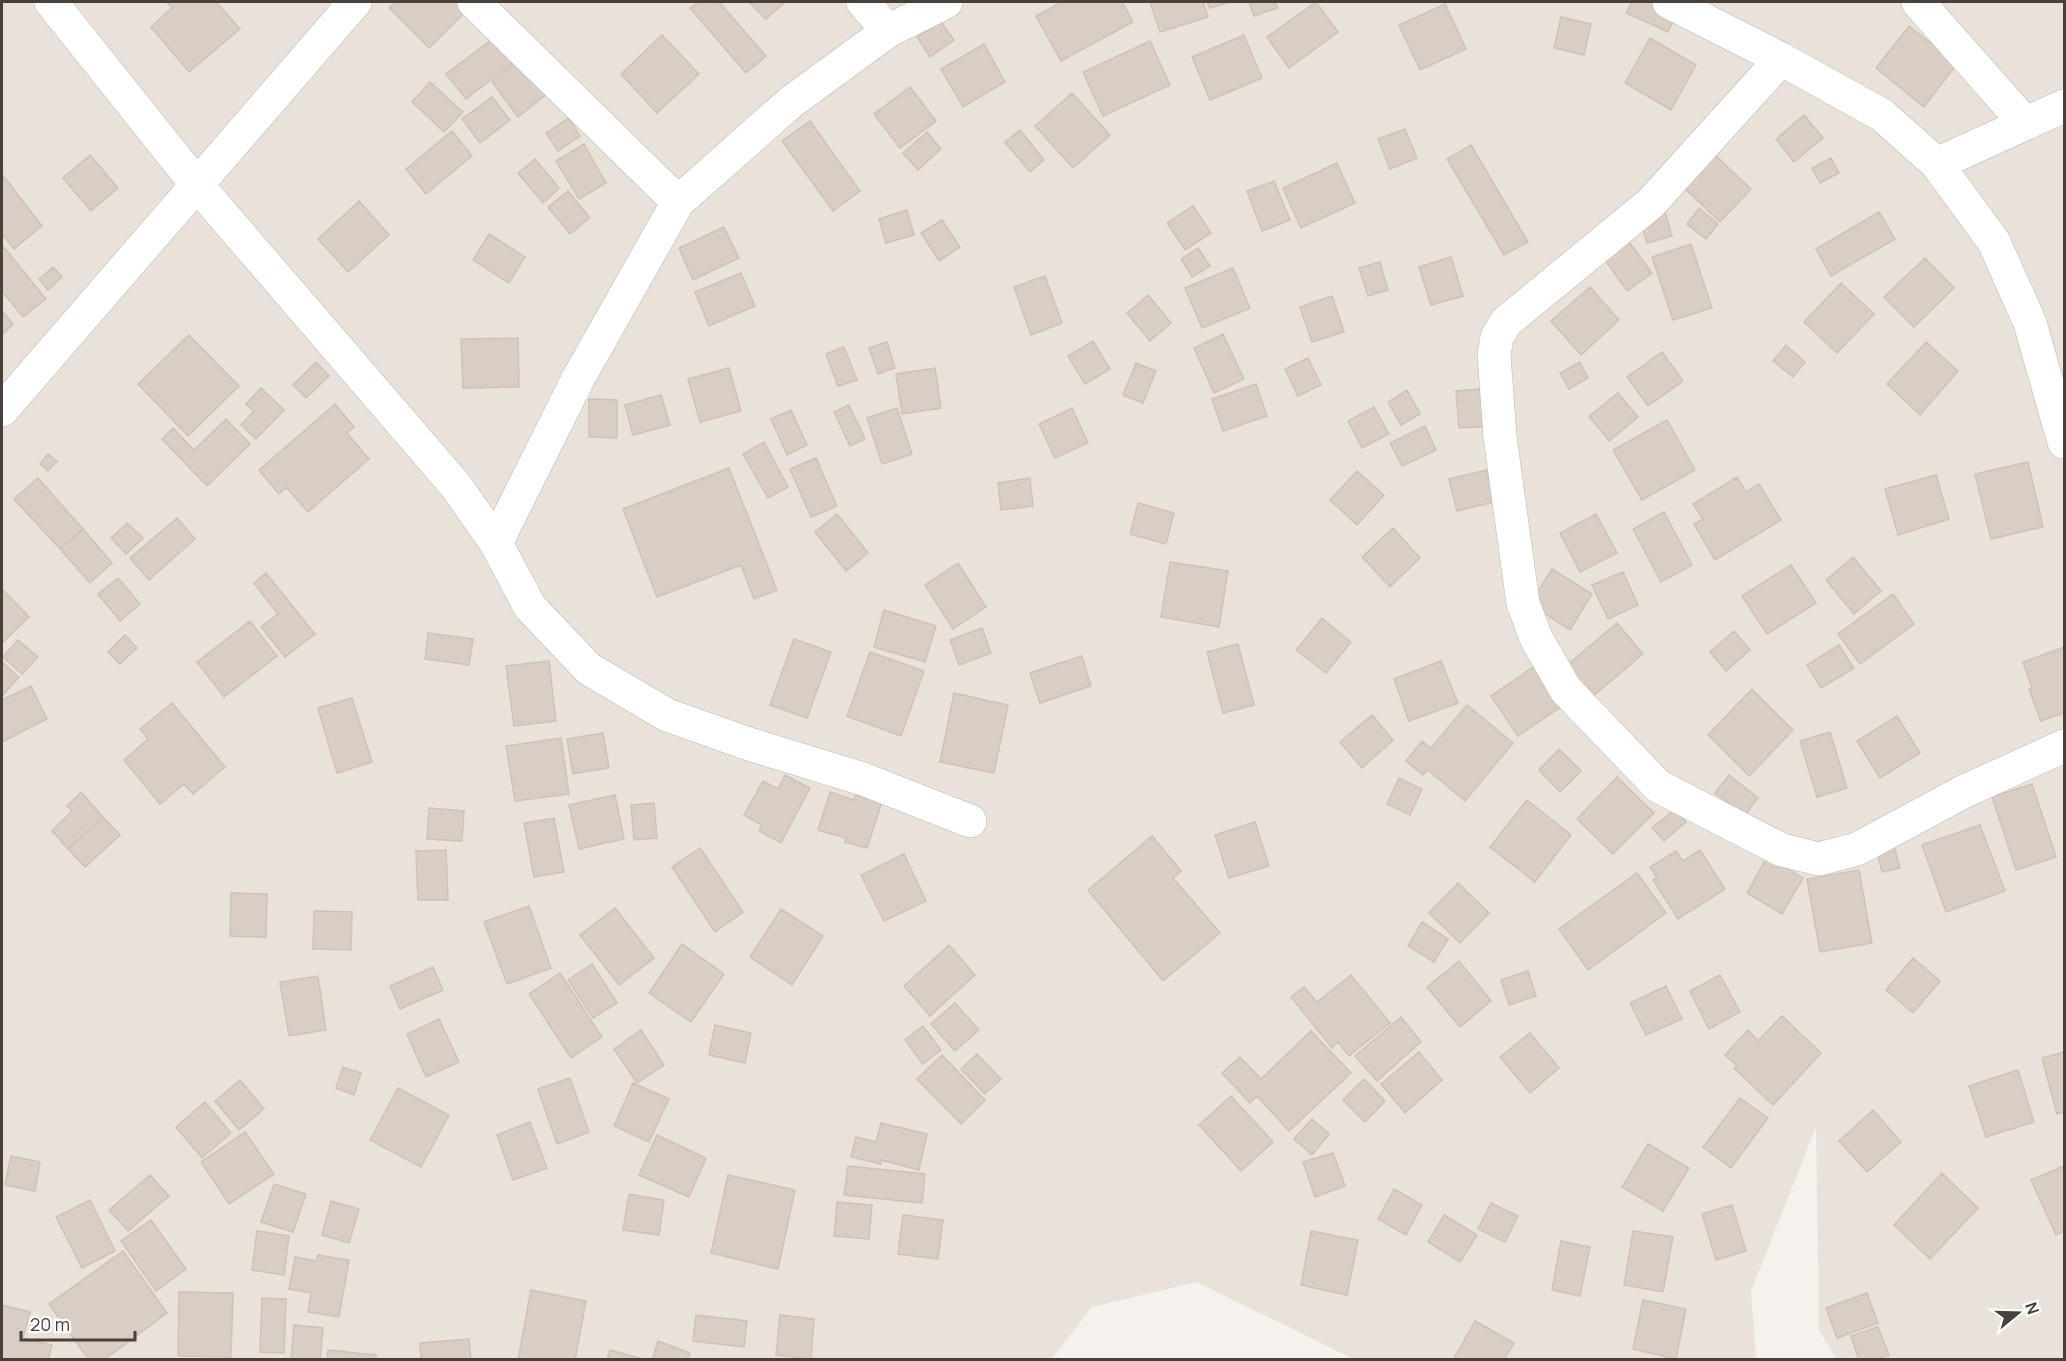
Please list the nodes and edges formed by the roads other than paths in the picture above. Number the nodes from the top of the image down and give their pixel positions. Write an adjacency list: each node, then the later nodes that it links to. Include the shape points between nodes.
1 (51, 2): 13 (street)
2 (356, 2): 13 (street)
3 (474, 2): 14 (street)
4 (863, 2): 8 (street)
5 (946, 2): 8 (street)
6 (1669, 2): 9 (street)
7 (1918, 2): 11 (street)
8 (888, 31): 14 (street, via 791,102)
9 (1781, 59): 12 (street, via 1881,115); 20 (street, via 1651,203 1506,322 1497,337 1494,355 1500,437 1523,603 1536,638 1566,690 1658,786 1782,850 1819,859 1857,849 1963,792)
10 (2064, 106): 11 (street)
11 (2025, 123): 12 (street)
12 (1937, 164): 15 (street, via 1994,242)
13 (196, 185): 17 (street); 19 (street, via 456,486)
14 (678, 202): 19 (street, via 579,377)
15 (2030, 323): 16 (street); 18 (street)
16 (2064, 358)
17 (2, 410)
18 (2064, 442)
19 (496, 543): 21 (street, via 530,607 589,669 667,715 863,779)
20 (2064, 747)
21 (970, 821)

